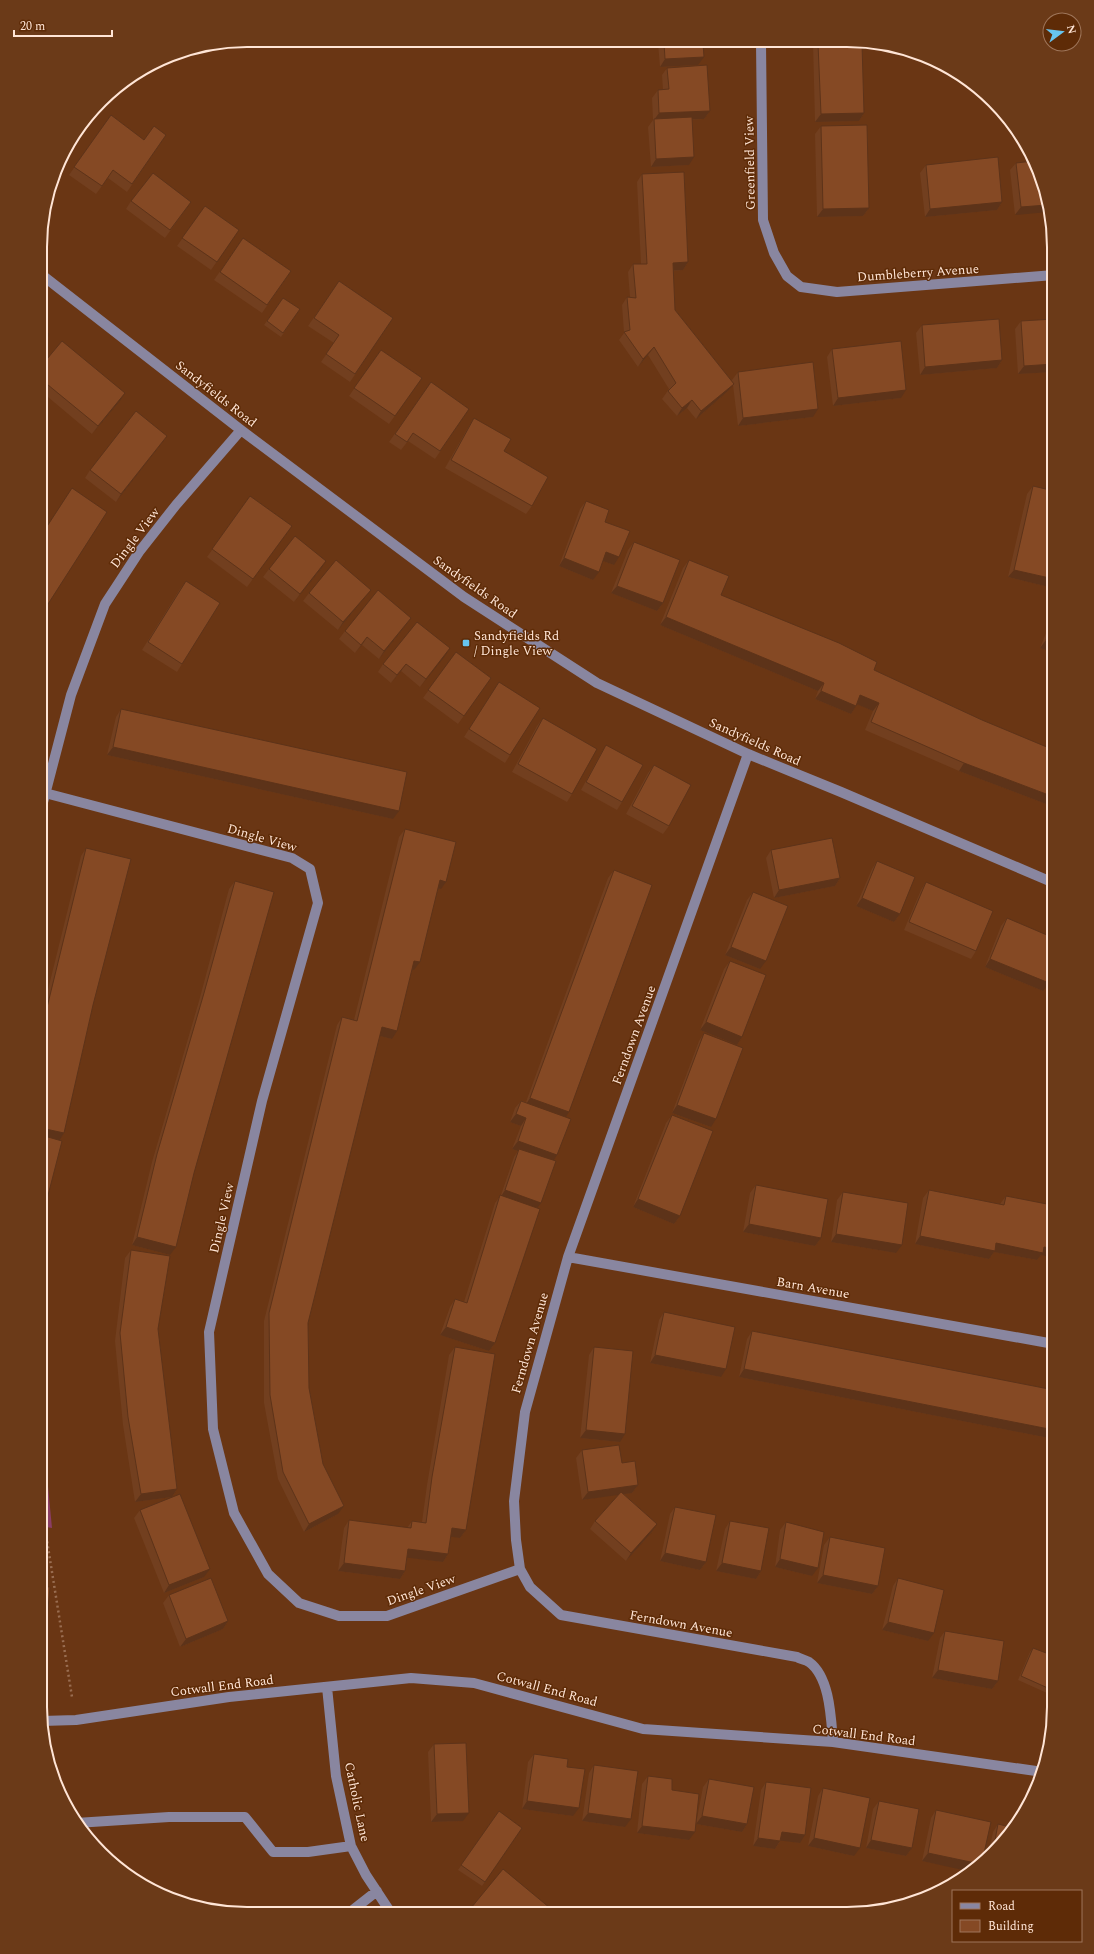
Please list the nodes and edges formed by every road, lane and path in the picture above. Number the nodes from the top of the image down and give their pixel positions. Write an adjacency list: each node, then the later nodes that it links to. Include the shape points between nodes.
1 (761, 47): 2 (street, Greenfield View, via 763,220 774,253)
2 (787, 276): 3 (street, Dumbleberry Avenue, via 801,287 837,292)
3 (1047, 276)
4 (47, 279): 5 (street, Sandyfields Road)
5 (242, 430): 6 (street, Sandyfields Road, via 464,597 597,683); 7 (street, Dingle View, via 148,540 105,604 71,695)
6 (748, 754): 9 (street, Sandyfields Road); 10 (street, Ferndown Avenue)
7 (47, 785)
8 (47, 794): 13 (street, Dingle View, via 292,858 310,869 318,903 262,1101 210,1332 215,1436 234,1513 268,1574 299,1603 339,1616 387,1616)
9 (1047, 880)
10 (568, 1257): 11 (street, Barn Avenue); 13 (street, Ferndown Avenue, via 525,1412 514,1501)
11 (1047, 1343)
12 (47, 1541): 16 (path)
13 (520, 1569): 17 (street, Ferndown Avenue, via 530,1587 561,1615 797,1657 809,1662 821,1676 830,1706)
14 (327, 1687): 16 (street, Cotwall End Road, via 229,1697); 17 (street, Cotwall End Road, via 411,1678 474,1683 642,1729); 20 (street, Catholic Lane, via 336,1776)
15 (47, 1720): 16 (street, Cotwall End Road)
16 (76, 1720)
17 (833, 1742): 18 (street, Cotwall End Road)
18 (1036, 1771)
19 (84, 1822): 20 (street, via 169,1817 245,1817 273,1852 308,1852)
20 (351, 1846): 21 (street, Catholic Lane)
21 (377, 1891): 22 (street); 23 (street, Catholic Lane)
22 (357, 1907)
23 (387, 1907)

